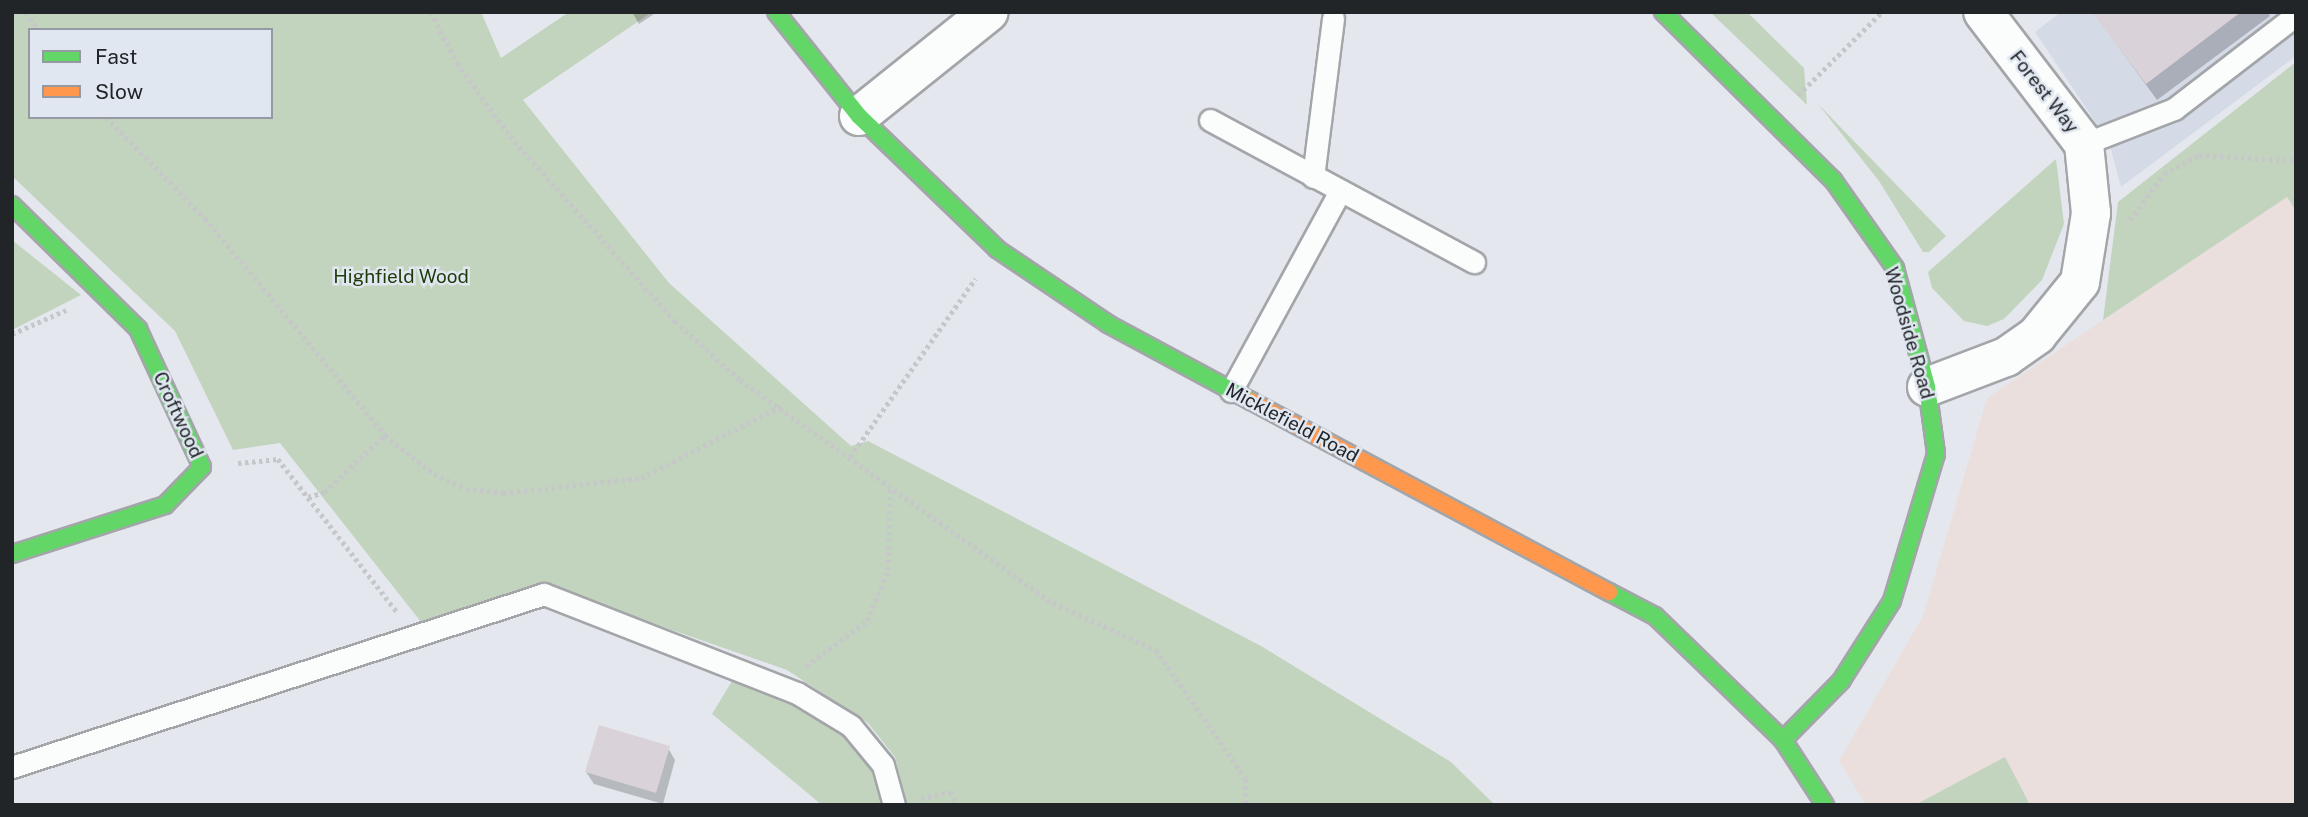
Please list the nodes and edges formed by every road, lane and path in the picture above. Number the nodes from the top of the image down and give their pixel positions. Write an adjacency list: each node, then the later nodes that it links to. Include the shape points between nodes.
1 (26, 12): 10 (path)
2 (432, 12): 27 (path, via 457,63 510,136 676,321 740,380)
3 (776, 12): 11 (street, Micklefield Road)
4 (989, 12): 11 (street)
5 (1663, 12): 14 (street, Woodside Road)
6 (1882, 12): 14 (path)
7 (1983, 12): 15 (street, Forest Way)
8 (2296, 15): 15 (lane, via 2174,109)
9 (1333, 18): 17 (lane)
10 (37, 28)
11 (859, 116): 20 (street, Micklefield Road)
12 (108, 119): 28 (path, via 205,218)
13 (1210, 120): 17 (lane)
14 (1772, 120): 25 (street, Woodside Road, via 1833,180 1895,268)
15 (2084, 144): 21 (street, Forest Way, via 2091,213)
16 (2296, 161): 21 (path, via 2199,155 2164,174 2135,205 2122,242)
17 (1313, 177): 18 (lane)
18 (1339, 193): 22 (lane); 26 (lane)
19 (12, 205): 23 (street, Croftwood)
20 (997, 249): 26 (street, Micklefield Road, via 1108,324); 29 (path)
21 (2085, 249): 25 (street, Forest Way, via 2080,282 2037,335 2006,357)
22 (1474, 262)
23 (104, 293): 24 (path); 30 (street, Croftwood, via 138,329)
24 (12, 334)
25 (1927, 387): 36 (street, Woodside Road, via 1936,454 1892,601 1841,681)
26 (1231, 391): 36 (street, Micklefield Road, via 1655,616)
27 (781, 406): 28 (path, via 641,478 503,493 466,489 434,474); 29 (path)
28 (385, 435): 32 (path, via 324,492)
29 (849, 457): 31 (path)
30 (202, 467): 32 (path, via 278,459); 33 (street, Croftwood, via 165,505)
31 (890, 487): 35 (path, via 888,570 867,621); 40 (path, via 1053,603 1156,650 1246,779)
32 (308, 497): 34 (path)
33 (12, 554)
34 (419, 640): 37 (lane); 38 (lane, via 544,594 797,693 851,726 883,765)
35 (803, 668)
36 (1783, 740): 41 (street, Micklefield Road)
37 (12, 767)
38 (893, 804): 39 (path, via 950,792)
39 (959, 805)
40 (1247, 805)
41 (1825, 805)

